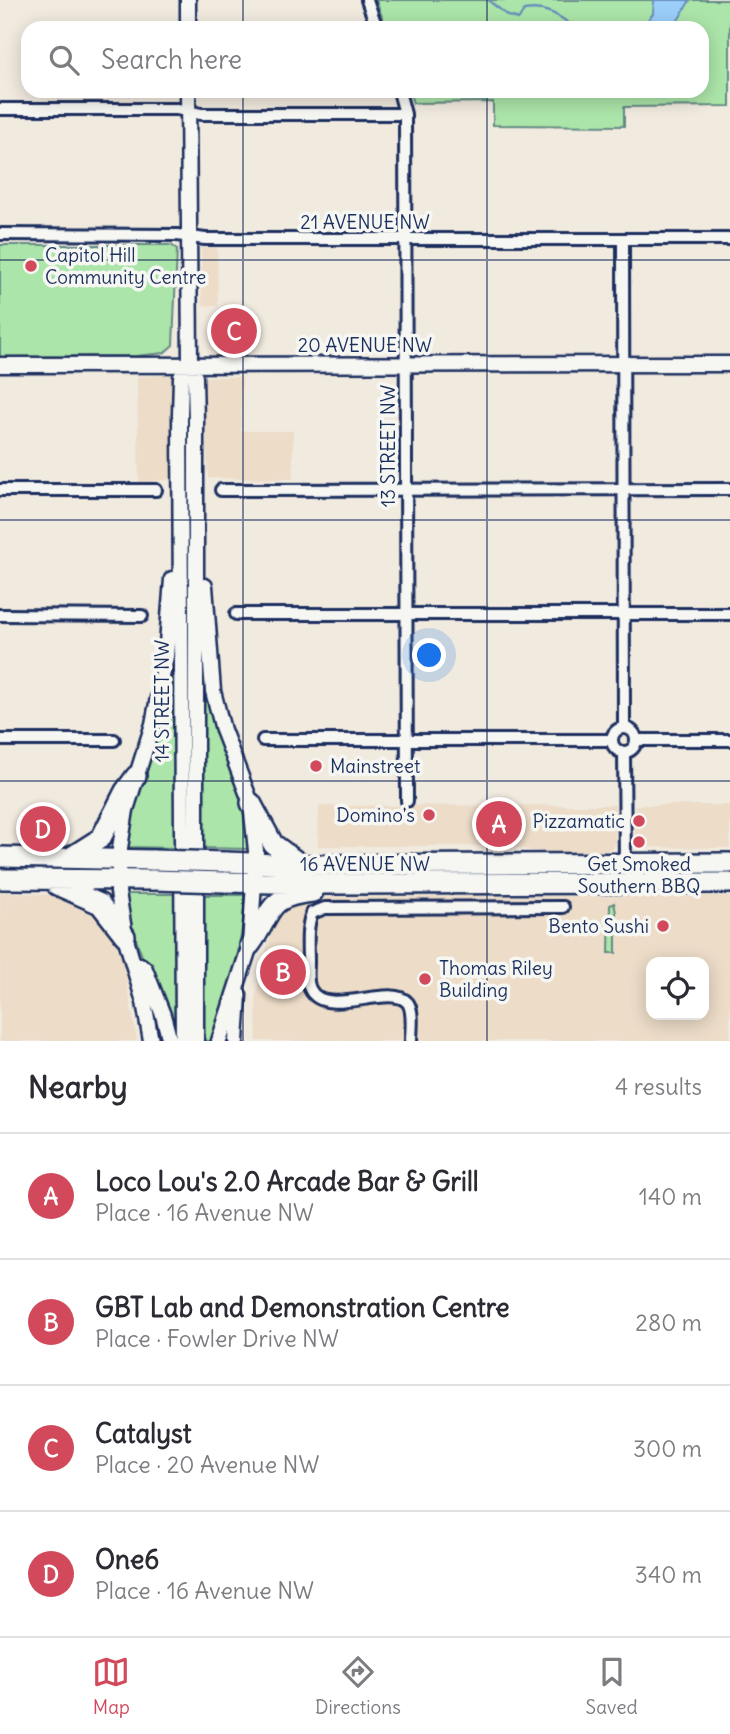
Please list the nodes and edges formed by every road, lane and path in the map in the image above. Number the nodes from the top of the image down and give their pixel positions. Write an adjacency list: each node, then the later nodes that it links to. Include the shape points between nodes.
1 (188, 0): 3 (main road)
2 (367, 0): 4 (street)
3 (188, 21)
4 (374, 21)
5 (188, 98): 8 (main road, 14 STREET NW)
6 (401, 98): 9 (street, 13 STREET NW)
7 (0, 109): 8 (street)
8 (188, 111): 9 (street); 11 (main road, 14 STREET NW)
9 (405, 114): 12 (street, 13 STREET NW)
10 (0, 234): 11 (street, 21 AVENUE NW)
11 (188, 236): 12 (street, 21 AVENUE NW); 15 (main road, 14 STREET NW)
12 (405, 239): 13 (street, 21 AVENUE NW); 19 (street, 13 STREET NW)
13 (623, 239): 14 (street, 21 AVENUE NW); 16 (street)
14 (730, 239)
15 (190, 364): 18 (main road, 20 AVENUE NW); 19 (main road, 20 AVENUE NW); 26 (main road, 14 STREET NW, via 181,377); 27 (main road, 14 STREET NW, via 195,377)
16 (624, 364): 17 (main road, 20 AVENUE NW); 19 (main road, 20 AVENUE NW); 20 (street)
17 (730, 364)
18 (0, 365)
19 (406, 365): 25 (street, 13 STREET NW)
20 (624, 489): 21 (street); 25 (street); 30 (street)
21 (730, 489)
22 (0, 490): 23 (street)
23 (156, 490)
24 (221, 490): 25 (street)
25 (406, 490): 29 (street, 13 STREET NW)
26 (180, 512): 43 (main road, via 166,656 153,724); 66 (main road, 14 STREET NW)
27 (196, 512): 45 (main road, via 213,691); 67 (main road, 14 STREET NW)
28 (236, 614): 29 (street)
29 (407, 614): 30 (street); 38 (street, 13 STREET NW)
30 (624, 614): 31 (street); 34 (street)
31 (730, 614)
32 (0, 615): 33 (street)
33 (142, 615)
34 (624, 728): 39 (street, via 615,731); 40 (street)
35 (0, 740): 36 (street)
36 (114, 740)
37 (263, 740): 38 (street)
38 (407, 740): 39 (street); 44 (street, 13 STREET NW)
39 (611, 740): 42 (street)
40 (636, 740): 41 (street); 42 (street)
41 (730, 740)
42 (624, 752): 52 (street)
43 (136, 776): 47 (highway, via 100,838); 48 (main road, via 122,827)
44 (407, 802)
45 (251, 803): 49 (main road); 51 (highway, via 273,844)
46 (0, 857): 47 (highway, 16 AVENUE NW)
47 (71, 857): 48 (highway, 16 AVENUE NW)
48 (120, 859): 49 (highway, 16 AVENUE NW, bridge); 55 (main road)
49 (256, 862): 51 (highway, 16 AVENUE NW); 56 (main road)
50 (730, 863): 52 (highway, 16 AVENUE NW)
51 (301, 864): 52 (highway, 16 AVENUE NW)
52 (625, 864)
53 (0, 879): 54 (highway, 16 AVENUE NW)
54 (51, 880): 55 (highway, 16 AVENUE NW); 60 (highway, via 100,904)
55 (119, 881): 56 (highway, 16 AVENUE NW, bridge); 60 (main road)
56 (255, 883): 58 (highway, 16 AVENUE NW); 61 (main road)
57 (730, 883): 58 (highway, 16 AVENUE NW)
58 (333, 884): 61 (highway, via 294,894 272,906)
59 (563, 907): 70 (street, via 325,908 312,914 307,937 311,992 325,1000 398,998 409,1004)
60 (125, 936): 62 (main road)
61 (250, 945): 63 (main road)
62 (134, 959): 64 (main road); 65 (main road, via 145,969)
63 (240, 979): 68 (main road); 69 (main road)
64 (150, 1041)
65 (170, 1041)
66 (183, 1041)
67 (196, 1041)
68 (219, 1041)
69 (236, 1041)
70 (411, 1041)

